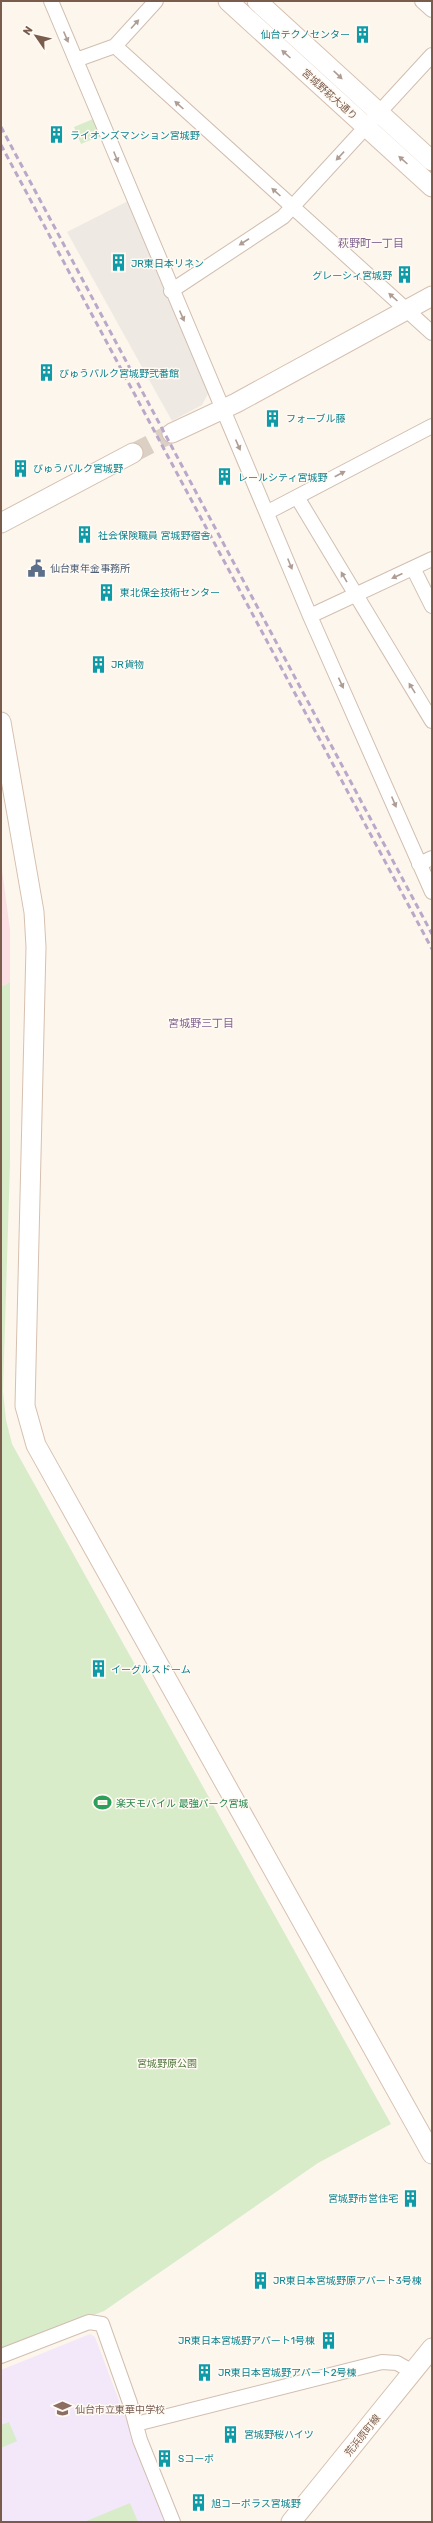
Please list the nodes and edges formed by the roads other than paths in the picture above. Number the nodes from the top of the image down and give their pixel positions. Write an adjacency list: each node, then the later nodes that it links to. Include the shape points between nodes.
1 (51, 1): 9 (street, one-way to 9)
2 (156, 1): 7 (street, one-way to 2)
3 (228, 1): 11 (street, 宮城野萩大通り, one-way to 3)
4 (258, 1): 10 (street, 宮城野萩大通り, one-way to 10)
5 (422, 1): 6 (street)
6 (432, 10)
7 (114, 46): 9 (street); 14 (street, one-way to 7)
8 (432, 55): 10 (street)
9 (76, 60): 15 (street, one-way to 15)
10 (380, 114): 11 (street); 12 (street, 宮城野萩大通り)
11 (367, 127): 13 (street, 宮城野萩大通り, one-way to 11); 14 (street, one-way to 14)
12 (432, 161)
13 (432, 187)
14 (293, 207): 15 (street, one-way to 15, via 283,217); 17 (street, one-way to 14)
15 (171, 291): 19 (street, one-way to 19)
16 (432, 296): 17 (street)
17 (407, 309): 18 (street); 19 (street)
18 (432, 334)
19 (222, 409): 21 (street); 24 (street, one-way to 24)
20 (432, 426): 23 (street, one-way to 20)
21 (172, 433)
22 (133, 452): 25 (street)
23 (298, 497): 24 (street); 28 (street, one-way to 23)
24 (268, 512): 30 (street, one-way to 30)
25 (1, 524)
26 (432, 559): 27 (street)
27 (413, 568): 28 (street, one-way to 28); 29 (street)
28 (354, 595): 30 (street); 31 (street, one-way to 28)
29 (432, 606)
30 (310, 616): 34 (street, one-way to 34)
31 (432, 721)
32 (1, 722): 36 (street, via 34,912 36,947 25,1406 30,1427 36,1445)
33 (432, 858): 34 (street)
34 (419, 864): 35 (street)
35 (432, 892)
36 (432, 2154)
37 (432, 2348): 39 (street, 荒浜原町線)
38 (1, 2356): 40 (street, via 89,2322 102,2324)
39 (413, 2372): 40 (street, via 397,2363 382,2362); 42 (street, 荒浜原町線)
40 (136, 2424): 41 (street)
41 (172, 2522)
42 (291, 2522)

